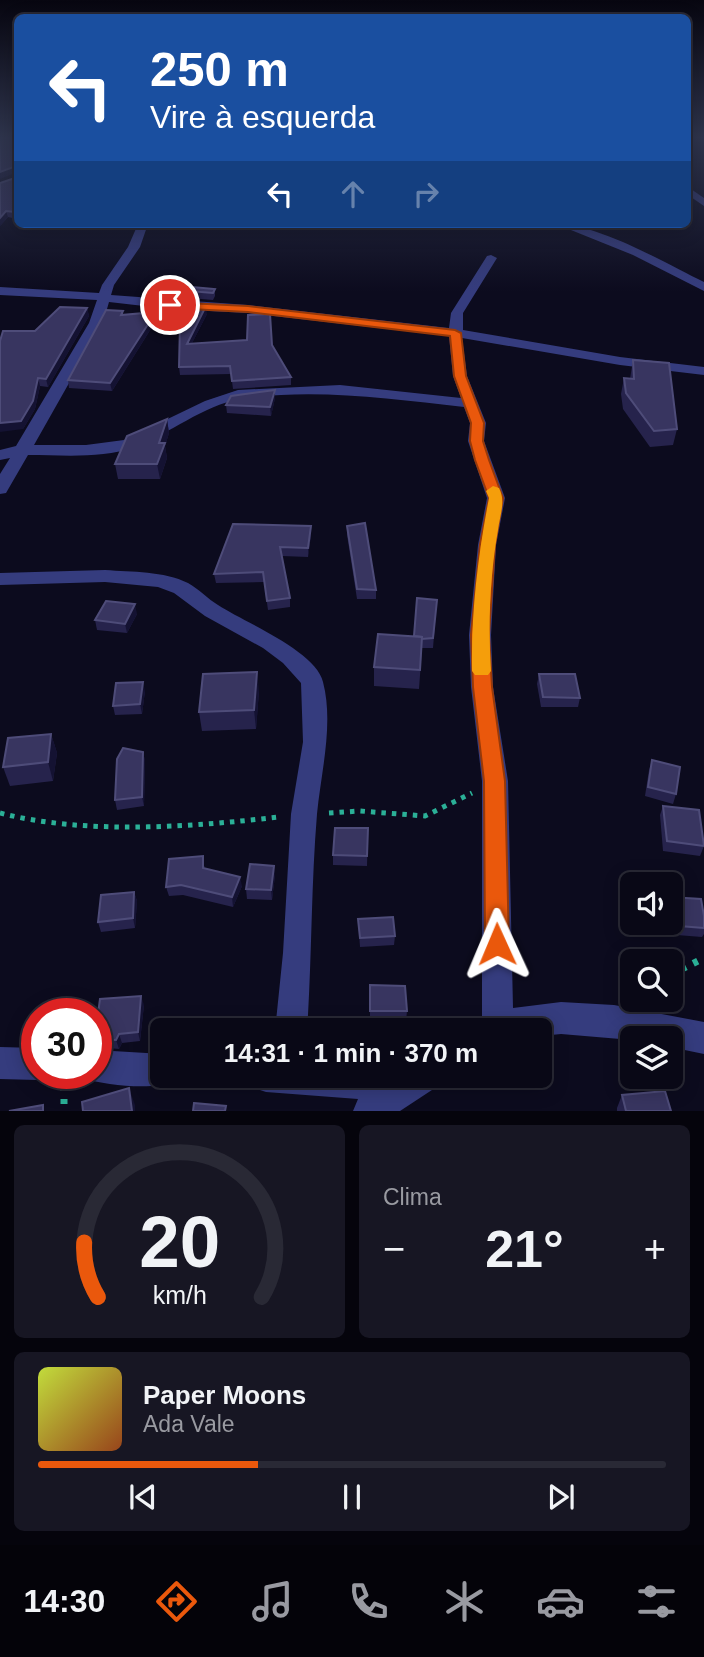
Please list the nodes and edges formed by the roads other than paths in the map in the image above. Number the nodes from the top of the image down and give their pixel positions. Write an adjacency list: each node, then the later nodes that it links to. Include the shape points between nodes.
1 (142, 228): 6 (street)
2 (571, 228): 4 (street, via 637,253)
3 (491, 258): 7 (street, via 457,313)
4 (704, 287)
5 (0, 291): 6 (street)
6 (104, 297): 7 (street); 10 (street, via 96,323)
7 (455, 333): 8 (street); 9 (street, via 460,376)
8 (704, 371)
9 (469, 403): 10 (street, via 340,389 238,395 128,444 86,450); 16 (street, via 496,498 480,635 495,781)
10 (22, 450): 11 (street); 12 (street)
11 (0, 455)
12 (0, 489)
13 (0, 579): 14 (street, via 106,576 160,581 181,588 291,658 312,681 315,742)
14 (304, 814): 15 (street)
15 (292, 1018)
16 (494, 1018)
17 (552, 1019): 18 (street, via 614,1021)
18 (704, 1038)
19 (0, 1063): 20 (street)
20 (21, 1064)
21 (112, 1067): 22 (street)
22 (150, 1069)
23 (405, 1088): 24 (street)
24 (370, 1111)

